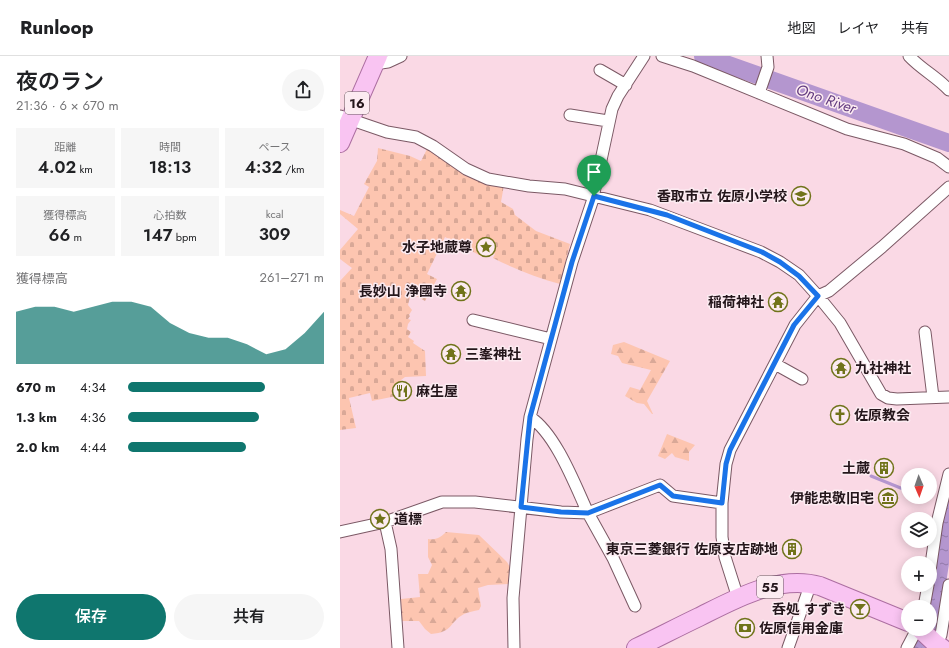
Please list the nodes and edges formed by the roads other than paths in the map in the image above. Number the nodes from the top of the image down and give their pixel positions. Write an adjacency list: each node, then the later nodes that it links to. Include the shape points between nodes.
1 (401, 56): 5 (street, via 388,62)
2 (644, 56): 8 (street)
3 (662, 56): 10 (street)
4 (909, 56): 9 (street)
5 (376, 60): 12 (main road, 16)
6 (768, 62): 10 (street)
7 (600, 70): 8 (street)
8 (626, 85): 13 (street)
9 (949, 90)
10 (758, 93): 15 (street, via 847,129 904,144 937,158)
11 (570, 115): 13 (street)
12 (345, 117): 14 (main road, 16); 17 (street, via 387,132 416,137 466,169 488,179 565,189)
13 (608, 121): 17 (street)
14 (340, 142)
15 (949, 167)
16 (949, 187): 18 (street, via 882,247 829,291)
17 (594, 196): 18 (street, via 667,215 762,252 799,276); 21 (street, via 572,262)
18 (818, 296): 22 (street, via 794,325); 24 (street, via 840,323 881,394 888,398)
19 (473, 320): 21 (street)
20 (925, 332): 24 (street)
21 (551, 339): 26 (street)
22 (775, 364): 23 (street); 28 (street, via 730,450)
23 (802, 379)
24 (933, 397): 25 (street)
25 (949, 397)
26 (530, 417): 29 (street); 30 (street, via 538,422 552,442 568,469)
27 (949, 474): 33 (street)
28 (722, 503): 30 (street, via 673,496 660,485); 36 (street, via 725,557)
29 (521, 507): 30 (street); 31 (street, via 475,502 442,502); 42 (street, via 513,598)
30 (588, 513): 37 (street, via 613,558)
31 (385, 522): 32 (street); 41 (street, via 391,549)
32 (340, 532)
33 (932, 556)
34 (811, 583): 36 (main road, 55, via 776,585); 38 (main road, 55); 44 (street)
35 (949, 585): 39 (street, via 941,635)
36 (738, 598): 43 (main road, 55)
37 (635, 606)
38 (901, 624)
39 (937, 635)
40 (926, 636): 45 (street)
41 (398, 648)
42 (514, 648)
43 (636, 648)
44 (788, 648)
45 (907, 648)

